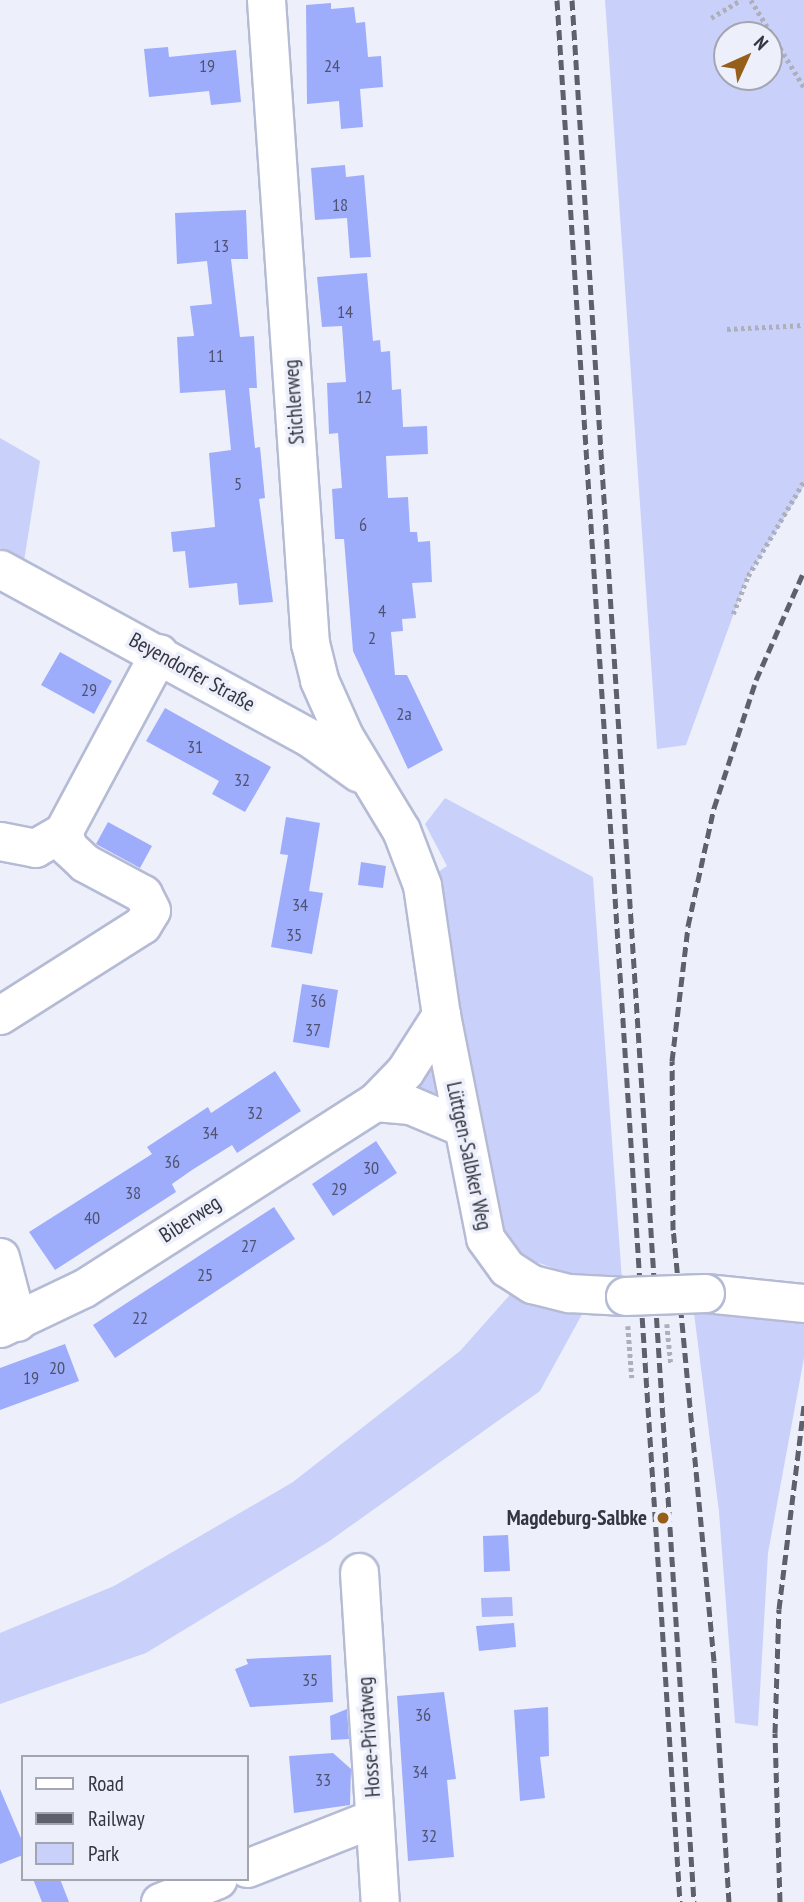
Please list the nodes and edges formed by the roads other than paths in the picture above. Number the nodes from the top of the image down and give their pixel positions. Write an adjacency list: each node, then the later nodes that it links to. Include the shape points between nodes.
1 (266, 0): 4 (street, Stichlerweg, via 310,643 334,718)
2 (0, 569): 3 (street, Beyendorfer Straße)
3 (159, 653): 4 (street, Beyendorfer Straße, via 310,738); 5 (street)
4 (376, 788): 7 (street, Lüttgen-Salbker Weg, via 401,830 422,885 434,940)
5 (64, 832): 6 (street, via 35,849); 8 (street, via 68,847 85,863 143,894 151,911 142,925)
6 (0, 841)
7 (441, 1015): 9 (street, Biberweg, via 405,1071); 10 (street, Lüttgen-Salbker Weg)
8 (0, 1016)
9 (375, 1102): 10 (street, via 410,1105); 13 (street, Biberweg, via 84,1288)
10 (462, 1126): 12 (street, Lüttgen-Salbker Weg, bridge, via 483,1230 501,1262 524,1280 555,1292 625,1296 705,1293)
11 (0, 1257): 13 (street)
12 (804, 1303)
13 (8, 1325)
14 (359, 1572): 15 (street, Hosse-Privatweg)
15 (374, 1818): 16 (street); 19 (street, Hosse-Privatweg)
16 (248, 1868)
17 (213, 1881): 18 (street)
18 (160, 1902)
19 (380, 1902)

